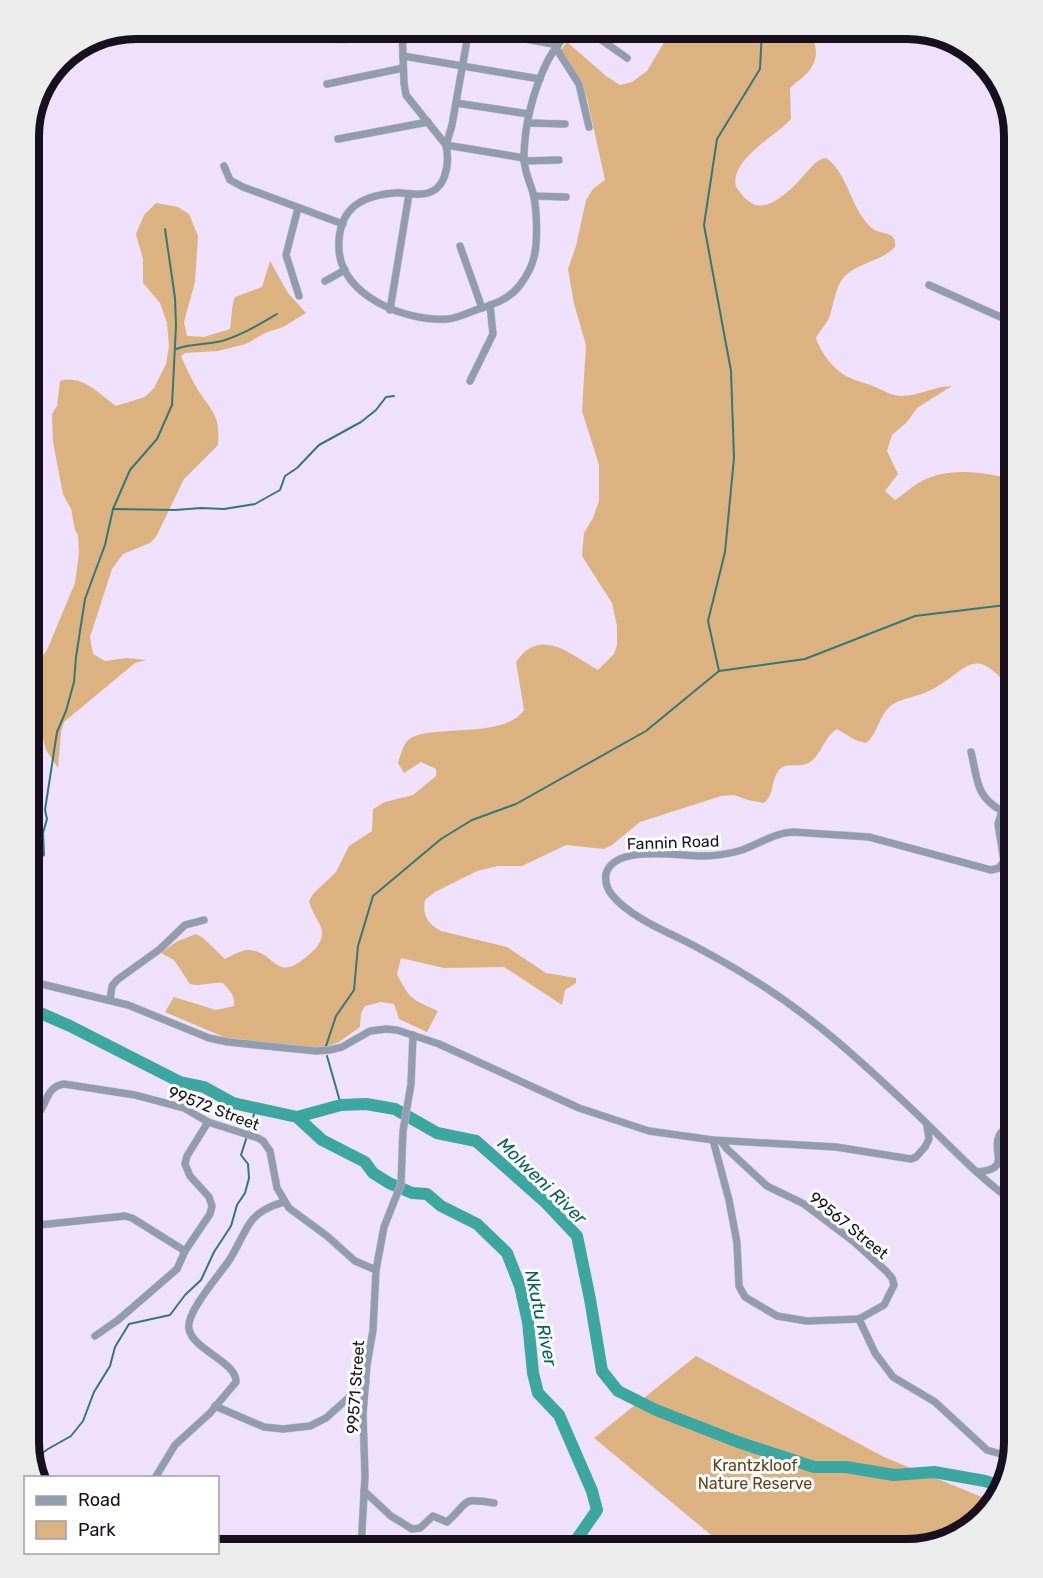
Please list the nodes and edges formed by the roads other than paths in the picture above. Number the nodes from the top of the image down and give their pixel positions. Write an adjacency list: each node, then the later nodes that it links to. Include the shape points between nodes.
1 (402, 39): 7 (street)
2 (468, 39): 9 (street)
3 (518, 39): 6 (street)
4 (563, 39): 6 (street)
5 (600, 39): 8 (street)
6 (557, 47): 11 (street); 18 (street, via 579,84)
7 (403, 56): 9 (street); 10 (street)
8 (627, 58)
9 (462, 66): 11 (street); 13 (street)
10 (403, 68): 12 (street); 15 (street, via 406,95)
11 (540, 79): 14 (street)
12 (327, 84)
13 (456, 103): 14 (street); 20 (street)
14 (530, 114): 16 (street)
15 (428, 123): 19 (street); 20 (street)
16 (528, 123): 17 (street); 21 (street)
17 (565, 124)
18 (589, 127)
19 (338, 139)
20 (446, 145): 21 (street); 24 (street, via 441,185 429,193)
21 (524, 159): 22 (street); 25 (street)
22 (559, 160)
23 (224, 166): 27 (street, via 235,183)
24 (409, 194): 28 (street, via 360,201); 35 (street)
25 (534, 196): 26 (street); 34 (street, via 534,258 514,292)
26 (566, 197)
27 (298, 208): 28 (street); 33 (street, via 286,255)
28 (343, 224): 30 (street, via 339,251)
29 (460, 246): 34 (street)
30 (345, 270): 31 (street); 35 (street, via 359,288)
31 (325, 281)
32 (929, 285): 36 (street)
33 (299, 296)
34 (486, 306): 35 (street, via 447,319); 37 (street, via 493,334)
35 (390, 310)
36 (1004, 319)
37 (470, 381)
38 (971, 752): 40 (street, via 983,797)
39 (1004, 808): 40 (street)
40 (1002, 811): 47 (street, Fannin Road, via 998,824 1004,861 996,870 869,837 793,832 723,854 624,856 607,872 607,886 613,897 655,926 734,967 809,1017)
41 (204, 920): 43 (street, via 185,925 160,950 117,980)
42 (39, 984): 43 (street)
43 (110, 1000): 44 (street, via 228,1042 316,1051 342,1047 370,1031 386,1029)
44 (413, 1035): 49 (street, via 579,1108 649,1131); 55 (street, 99571 Street, via 400,1188 384,1227)
45 (39, 1112): 46 (street, 99572 Street, via 50,1090 64,1084 148,1098 184,1108)
46 (208, 1122): 52 (street, 99572 Street, via 263,1141 270,1151 277,1188); 54 (street, via 185,1164 190,1176 209,1197 212,1210)
47 (926, 1123): 49 (street, via 928,1143 911,1159 836,1147); 50 (street)
48 (1004, 1130): 50 (street, via 997,1142 997,1164)
49 (717, 1141): 56 (street, 99567 Street, via 737,1243 741,1292 770,1312 789,1319); 56 (street, 99567 Street, via 767,1186 804,1204 854,1241 892,1278 894,1286 884,1305)
50 (977, 1172): 51 (street)
51 (1004, 1194)
52 (284, 1202): 55 (street, via 355,1261); 59 (street, via 270,1206 251,1222 204,1294 188,1328 236,1376 234,1385)
53 (39, 1225): 54 (street, via 124,1216)
54 (185, 1251): 57 (street, via 179,1266 166,1280)
55 (376, 1270): 58 (street, 99571 Street)
56 (859, 1319): 60 (street, via 892,1377 935,1402 987,1450)
57 (95, 1336)
58 (366, 1382): 59 (street, via 326,1418 310,1426 264,1427); 62 (street, 99571 Street)
59 (215, 1406): 61 (street, via 175,1445)
60 (1003, 1455)
61 (156, 1476)
62 (364, 1491): 63 (street, via 412,1529 420,1528 433,1516 447,1522 466,1501); 64 (street, 99571 Street)
63 (494, 1503)
64 (362, 1539)

